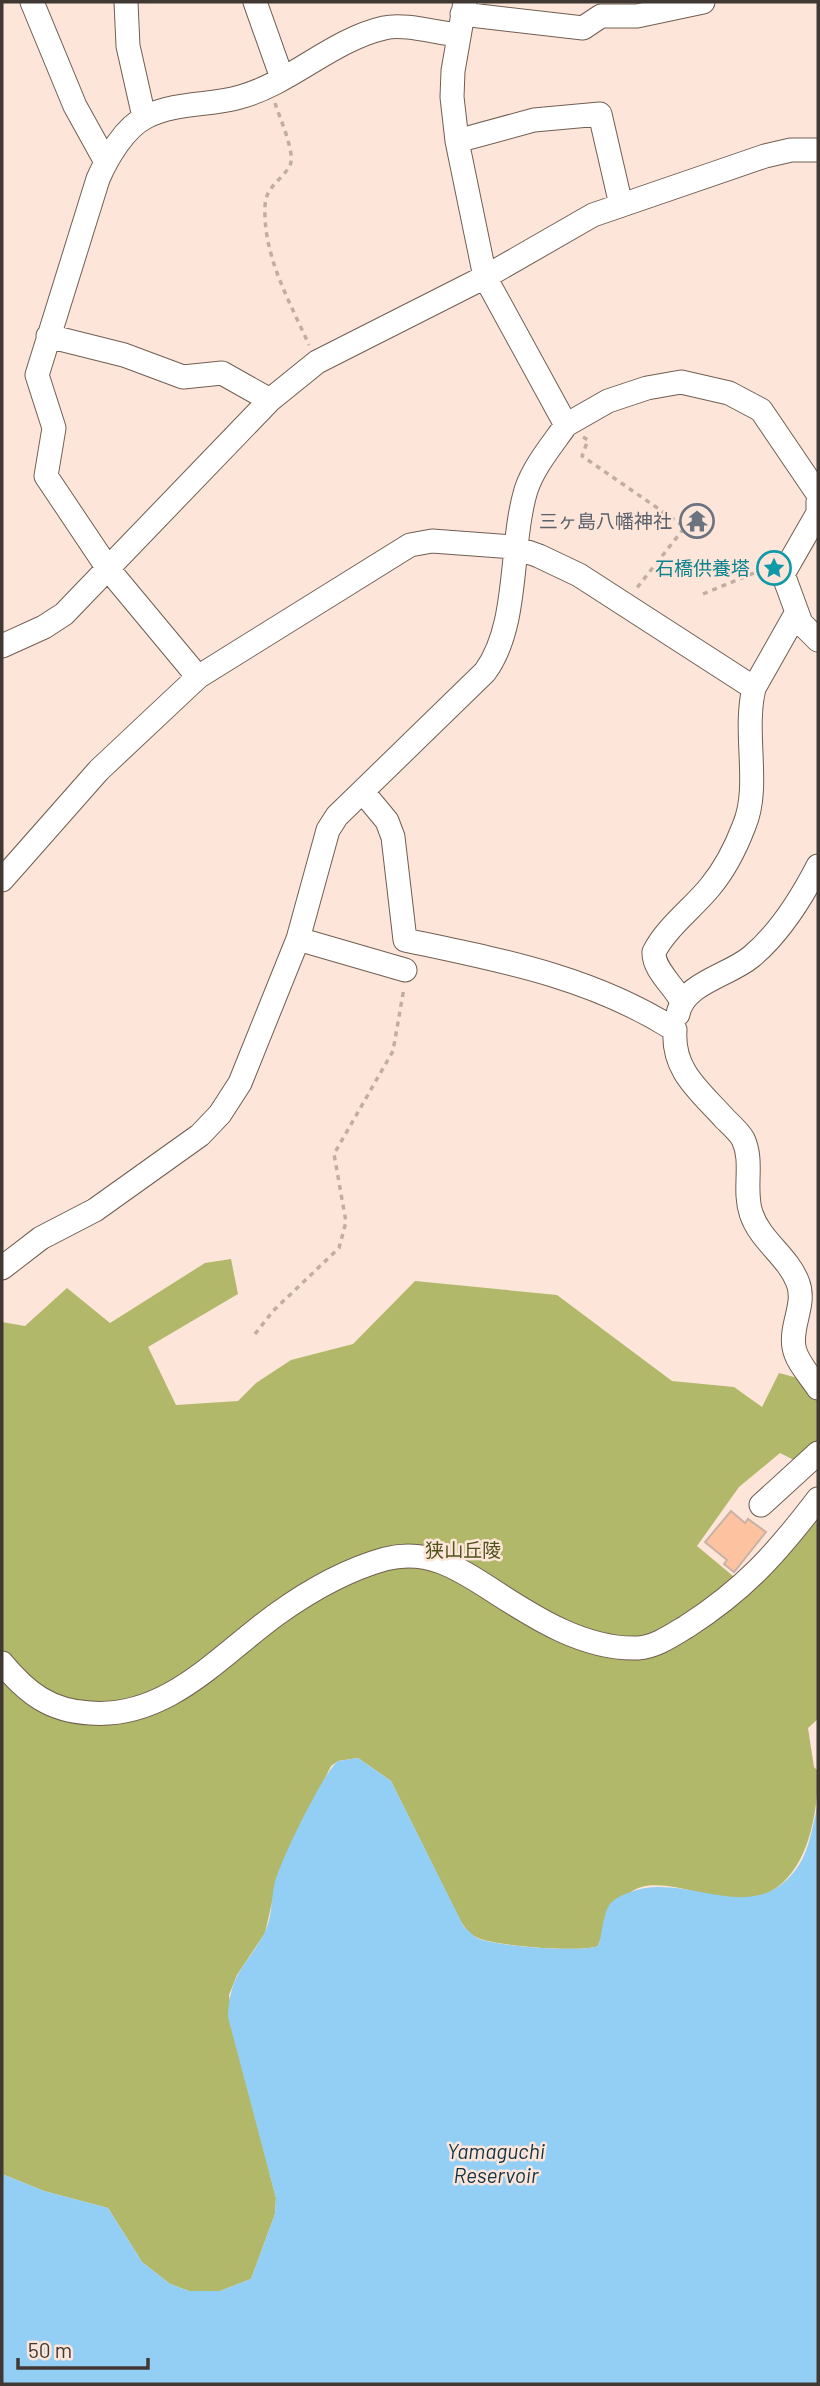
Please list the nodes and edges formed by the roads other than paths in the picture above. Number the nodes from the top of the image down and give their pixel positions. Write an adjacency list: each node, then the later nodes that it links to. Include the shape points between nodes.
1 (32, 2): 10 (street, via 75,106)
2 (127, 2): 7 (street, via 128,46)
3 (255, 2): 6 (street)
4 (703, 2): 5 (street, via 638,16 601,16 583,29)
5 (462, 17): 6 (street, via 366,33); 8 (street, via 452,97)
6 (276, 81): 7 (street, via 240,97)
7 (144, 117): 10 (street)
8 (457, 141): 11 (street, via 534,120 600,114); 12 (street)
9 (818, 150): 11 (street, via 765,156)
10 (106, 162): 13 (street)
11 (621, 205): 12 (street, via 593,215)
12 (485, 277): 14 (street, via 317,362); 15 (street)
13 (48, 336): 14 (street, via 124,355 183,377 222,373); 19 (street, via 37,375 54,428 46,476)
14 (270, 400): 19 (street)
15 (566, 425): 16 (street, via 608,401 647,388 681,382 729,393 761,410); 18 (street, via 533,474)
16 (818, 494)
17 (818, 502): 20 (street, via 818,513 783,574)
18 (514, 547): 23 (street, via 432,541 410,545); 24 (street, via 579,575); 25 (street, via 505,632 494,660)
19 (108, 570): 22 (street, via 64,614); 23 (street)
20 (797, 612): 21 (street); 24 (street)
21 (818, 640)
22 (2, 646)
23 (198, 677): 27 (street, via 99,770)
24 (754, 688): 30 (street, via 749,719 752,799 745,825 712,885 654,952 657,967)
25 (363, 792): 28 (street, via 328,830); 31 (street, via 387,821 393,837 405,940 573,979)
26 (818, 866): 30 (street, via 793,909 750,958)
27 (2, 880)
28 (298, 939): 29 (street); 32 (street, via 240,1083 220,1114 200,1135 95,1210 30,1244)
29 (405, 970)
30 (681, 1000): 31 (street)
31 (675, 1030): 33 (street, via 674,1051 688,1079 742,1137 751,1213 792,1267 800,1296 793,1345)
32 (2, 1268)
33 (818, 1388)
34 (818, 1453): 36 (street)
35 (818, 1499): 37 (street, via 747,1583 666,1640 640,1648 583,1640 464,1571 434,1558 408,1555 384,1559 309,1592 183,1687 132,1712 66,1711 43,1703)
36 (761, 1505)
37 (2, 1663)

